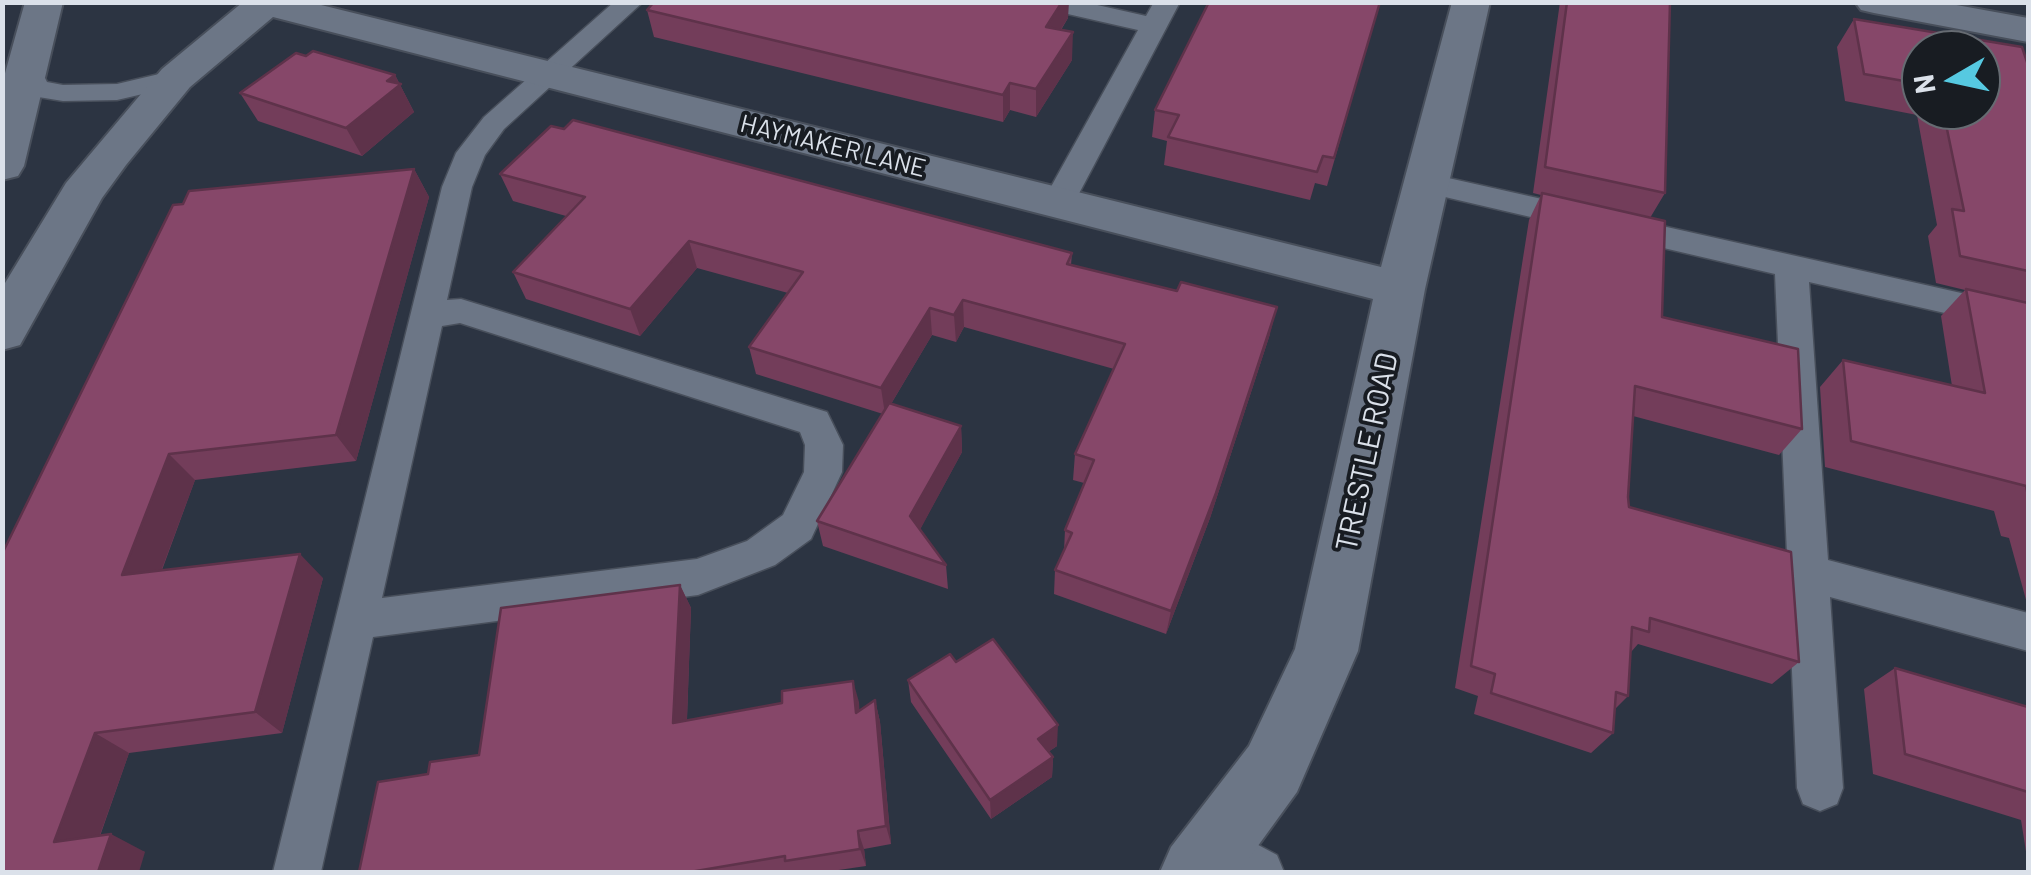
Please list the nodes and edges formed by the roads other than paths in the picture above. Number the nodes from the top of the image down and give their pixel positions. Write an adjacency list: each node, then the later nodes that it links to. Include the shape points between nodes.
1 (44, 2): 9 (street)
2 (630, 2): 10 (lane)
3 (1046, 2): 7 (lane)
4 (1471, 2): 13 (street, TRESTLE ROAD)
5 (1874, 2): 8 (street)
6 (266, 3): 10 (street, HAYMAKER LANE); 11 (street)
7 (1161, 14): 14 (lane)
8 (2028, 30)
9 (28, 70): 11 (lane, via 36,88 63,93 117,92); 12 (street)
10 (549, 75): 14 (street, HAYMAKER LANE); 17 (lane, via 471,153)
11 (176, 78): 19 (street, via 82,192)
12 (2, 166)
13 (1426, 183): 15 (lane); 16 (street, TRESTLE ROAD)
14 (1058, 202): 16 (street, HAYMAKER LANE)
15 (1791, 266): 18 (lane); 20 (lane)
16 (1400, 289): 24 (street, TRESTLE ROAD, via 1326,651)
17 (428, 315): 21 (lane); 21 (lane, via 461,311 814,422 824,445 824,472 796,528 761,553 698,578)
18 (2028, 320)
19 (2, 332)
20 (1809, 572): 22 (lane); 23 (lane)
21 (356, 620): 25 (lane)
22 (2028, 632)
23 (1820, 788)
24 (1224, 864)
25 (297, 872)

